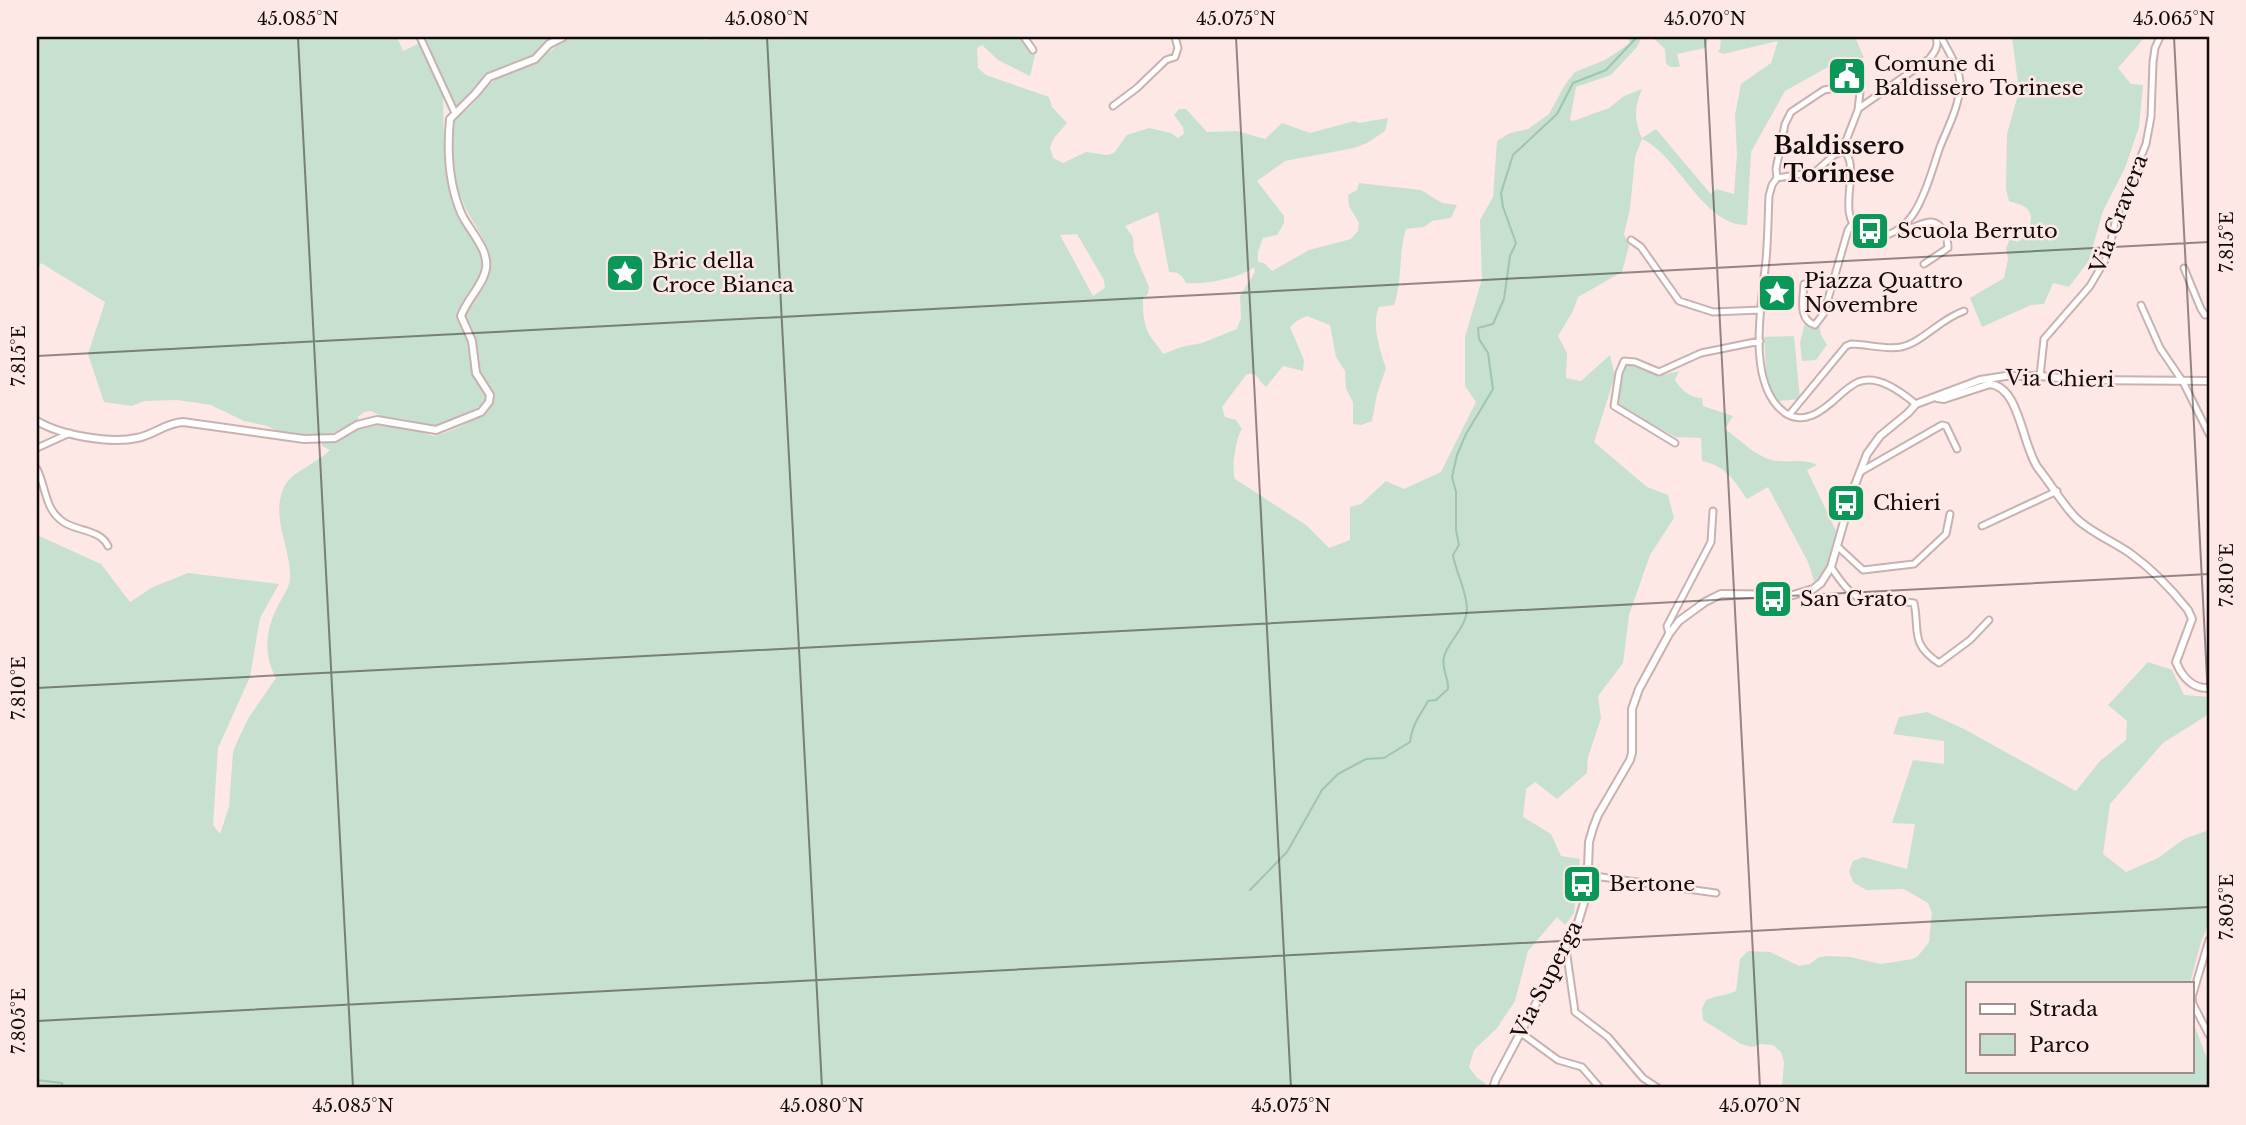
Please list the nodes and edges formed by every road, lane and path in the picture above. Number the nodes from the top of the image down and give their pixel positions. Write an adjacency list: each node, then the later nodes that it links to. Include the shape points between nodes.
1 (421, 37): 11 (street)
2 (563, 37): 11 (street, via 536,59 489,77)
3 (1024, 37): 8 (street)
4 (1175, 37): 9 (street, via 1175,57)
5 (1936, 37): 10 (street, via 1934,53)
6 (1941, 37): 15 (street, via 1959,76 1959,92 1916,211)
7 (2161, 37): 25 (street, Via Cravera, via 2153,62 2146,144 2116,218 2108,255 2090,286 2044,339)
8 (1033, 50)
9 (1113, 106)
10 (1858, 110): 12 (street); 13 (street, via 1860,92 1853,85 1824,90 1791,111)
11 (455, 113): 32 (street, via 450,119 447,150 458,203 486,257 485,275 461,316 472,341 476,373 490,395 481,412 436,430 377,420 325,439 183,422 129,439)
12 (1842, 151): 13 (street, via 1815,172); 14 (street, via 1851,162)
13 (1777, 178): 21 (street, via 1769,196)
14 (1853, 223): 15 (street, via 1870,236); 19 (street, via 1819,324 1808,322 1802,309)
15 (1897, 230): 17 (street, via 1931,221 1942,228 1948,248)
16 (1631, 240): 21 (street, via 1641,247 1679,301 1713,312)
17 (1924, 264)
18 (2184, 268): 23 (street, via 2200,309)
19 (1804, 284)
20 (2141, 305): 27 (street, via 2160,348)
21 (1761, 310): 24 (street)
22 (1964, 311): 30 (street, via 1900,347 1846,345)
23 (2209, 315)
24 (1760, 341): 30 (street, via 1766,391); 34 (street, via 1701,353 1659,372 1624,361 1615,406)
25 (2040, 376): 27 (street, Via Chieri); 28 (street, Via Chieri, via 1988,378)
26 (2209, 381): 27 (street, Via Chieri)
27 (2183, 382): 33 (street)
28 (1936, 397): 29 (street, Via Chieri); 39 (street, via 1944,399 1990,384 2004,389 2028,449)
29 (1916, 404): 30 (street, via 1886,385 1865,381 1811,416); 38 (street, via 1880,436)
30 (1789, 415)
31 (37, 421): 32 (street)
32 (70, 433): 36 (street)
33 (2209, 434)
34 (1675, 443)
35 (1953, 446): 38 (street, via 1942,425)
36 (37, 448)
37 (37, 469): 43 (street, via 54,514 72,527 97,534)
38 (1860, 472): 44 (street)
39 (2057, 491): 42 (street); 48 (street, via 2077,518 2139,560 2188,610 2192,619 2176,663 2193,685)
40 (1713, 512): 47 (street, via 1712,542 1667,626)
41 (1950, 514): 44 (street, via 1946,534 1914,564 1863,570)
42 (1982, 526)
43 (108, 546)
44 (1837, 546): 45 (street)
45 (1831, 567): 46 (street, via 1861,600 1914,603 1916,636 1939,663); 47 (street, Via Superga, via 1821,583 1799,594 1721,594 1689,612)
46 (1989, 620)
47 (1669, 634): 49 (street, Via Superga, via 1632,709 1632,752 1593,828)
48 (2209, 688)
49 (1587, 875): 50 (street); 52 (street, Via Superga, via 1587,893)
50 (1716, 892)
51 (2209, 940): 53 (street)
52 (1566, 949): 55 (street, Via Superga); 59 (street, via 1575,1012 1608,1037 1643,1078)
53 (2194, 990)
54 (2194, 1006): 56 (street)
55 (1521, 1033): 57 (street, Via Superga); 58 (street, via 1558,1060 1582,1067)
56 (2209, 1035)
57 (1493, 1088)
58 (1600, 1088)
59 (1658, 1088)

